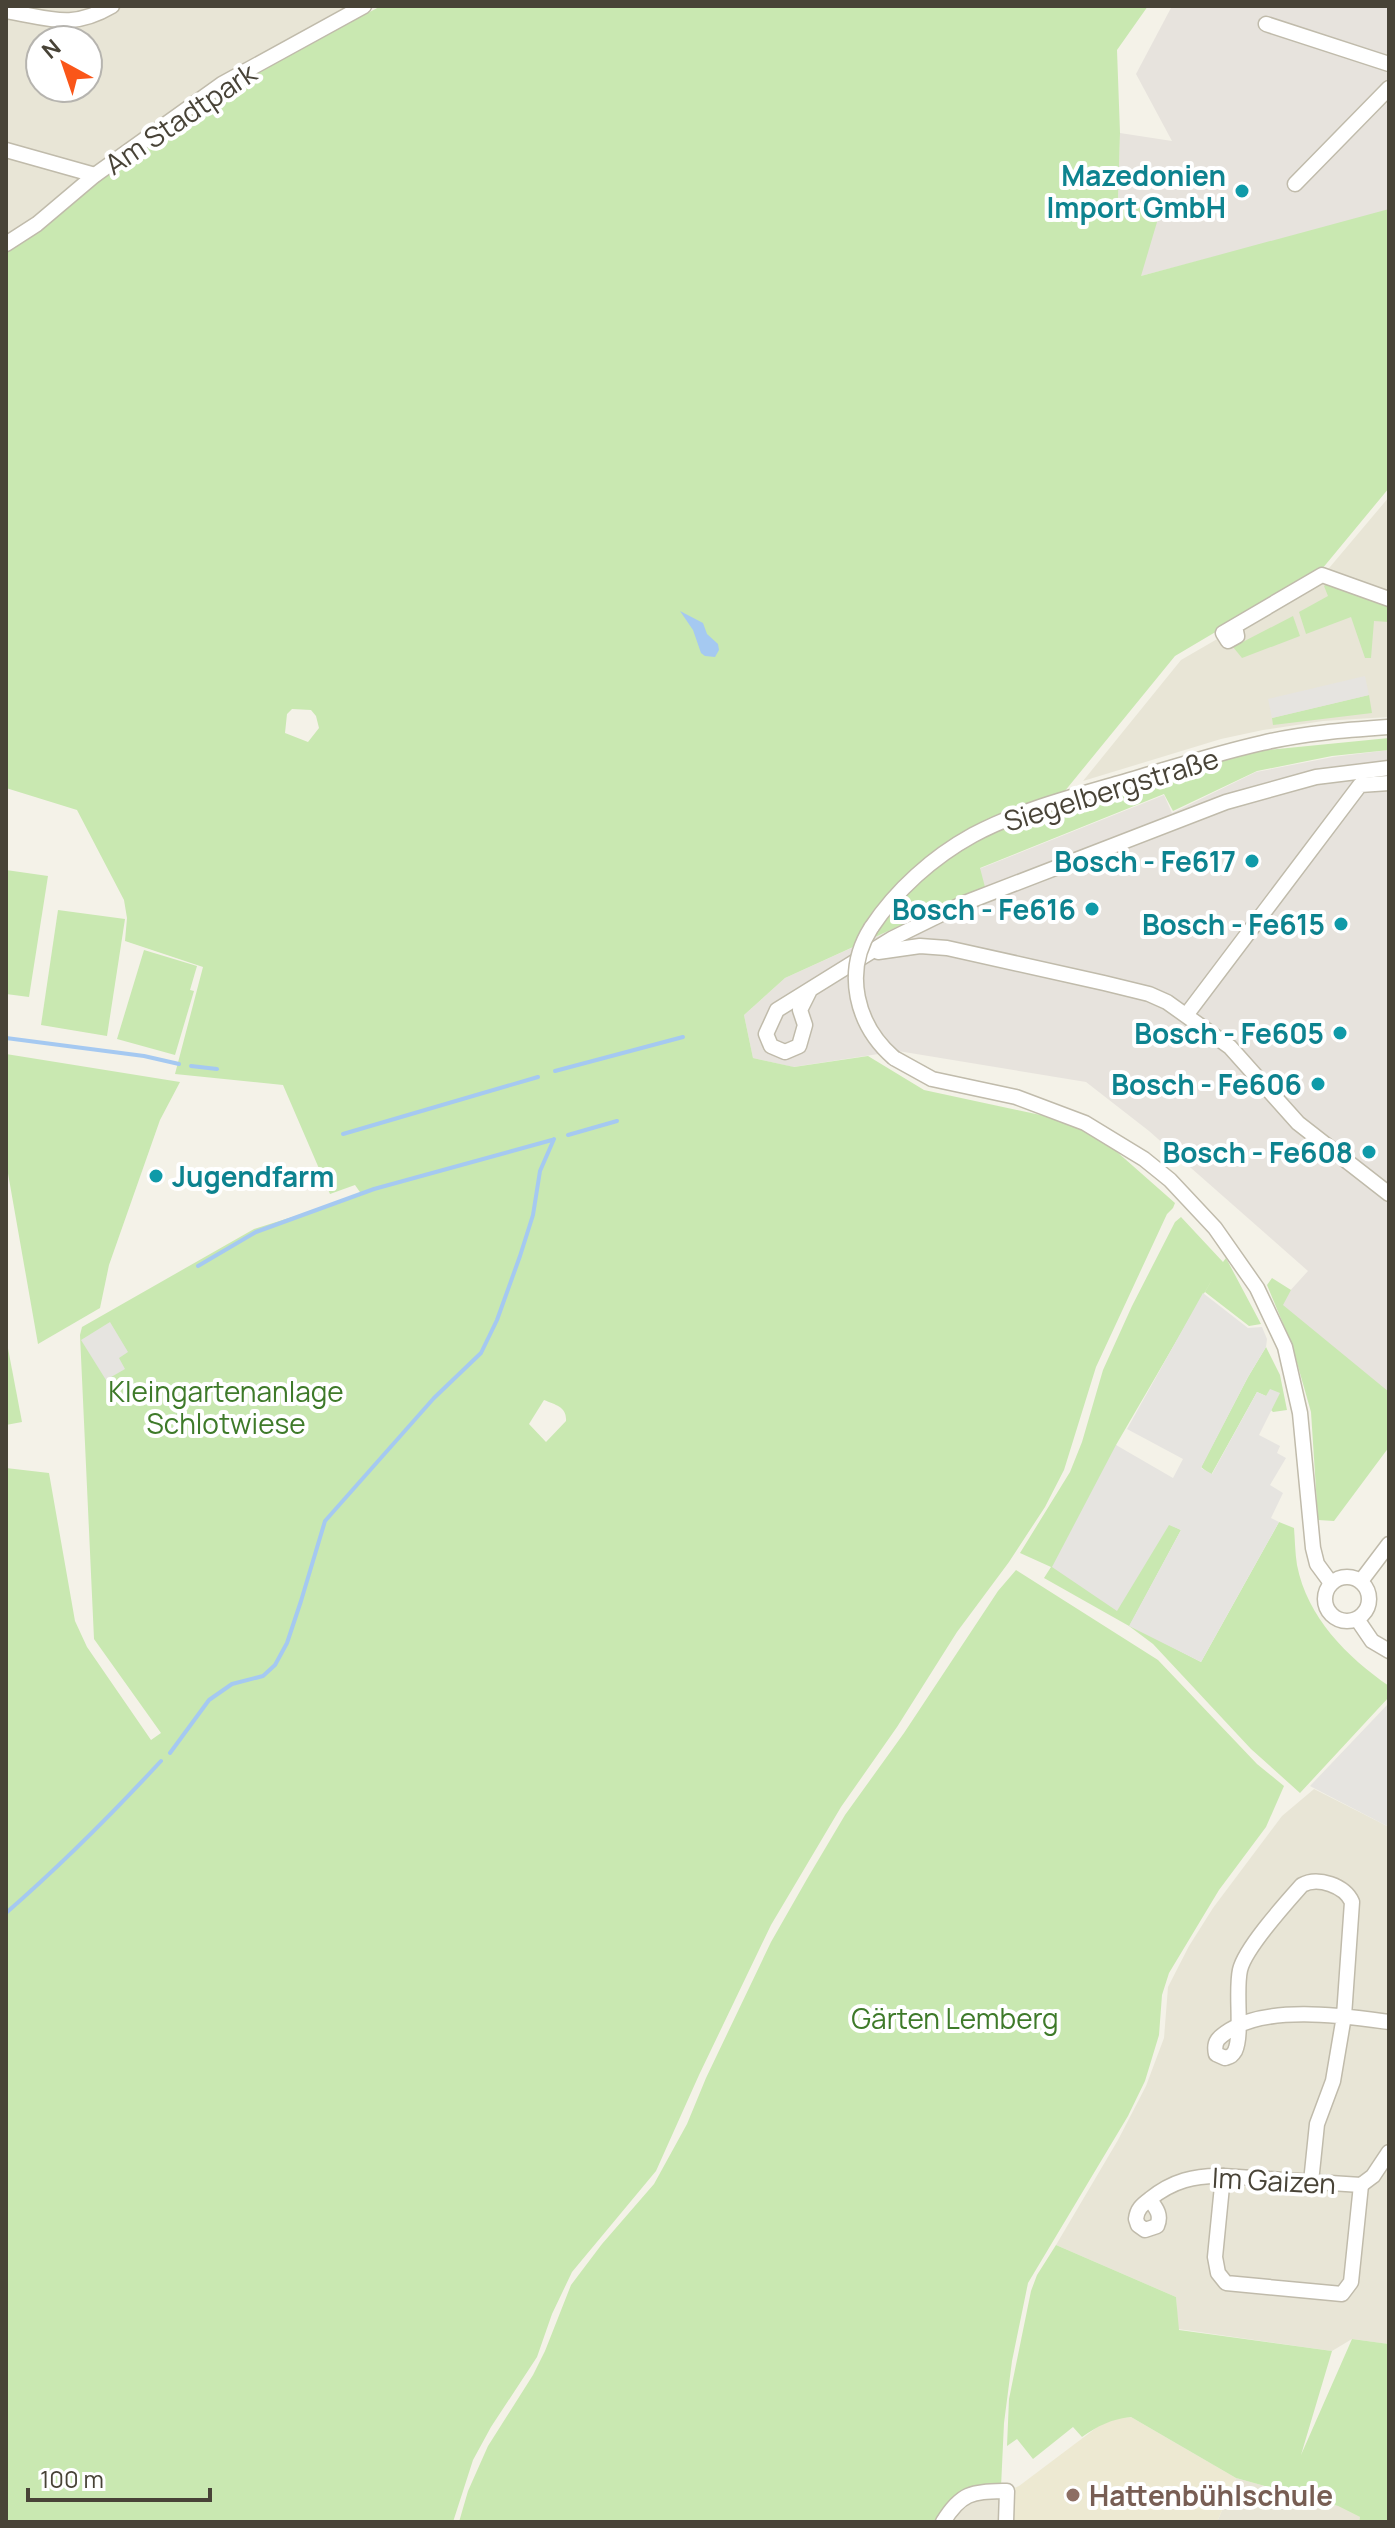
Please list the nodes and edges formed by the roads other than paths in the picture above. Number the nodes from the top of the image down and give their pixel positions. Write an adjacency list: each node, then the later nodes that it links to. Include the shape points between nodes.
1 (112, 6): 3 (street, via 66,21)
2 (355, 8): 8 (street, Am Stadtpark, via 222,84)
3 (6, 11)
4 (1266, 24): 5 (street)
5 (1389, 64)
6 (1389, 88): 9 (street)
7 (6, 150): 8 (street)
8 (95, 175): 10 (street, Am Stadtpark)
9 (1295, 184)
10 (6, 244)
11 (1389, 599): 12 (street, via 1322,575)
12 (1235, 626)
13 (1389, 727): 22 (street, Siegelbergstraße, bridge, via 1265,742 1007,819 923,870 871,928 856,966 861,1013 894,1058 932,1079 1016,1097 1085,1123 1144,1159 1215,1228 1257,1288 1285,1347 1300,1413 1313,1548)
14 (1389, 768): 16 (street, via 1316,777 1226,802 962,904)
15 (1389, 783): 18 (street, via 1360,785)
16 (870, 953): 17 (street); 18 (street, via 947,948 1149,994)
17 (810, 990)
18 (1187, 1014): 19 (street, via 1230,1047 1298,1123)
19 (1389, 1194)
20 (1389, 1544): 21 (street)
21 (1361, 1581): 22 (street, via 1346,1576); 23 (street, via 1370,1601)
22 (1331, 1583): 23 (street, via 1325,1597 1328,1612 1341,1621)
23 (1357, 1619): 24 (street, via 1372,1641)
24 (1389, 1651)
25 (1344, 2016): 25 (street, via 1273,2016 1239,2024 1239,1972 1247,1953 1302,1885 1313,1881 1346,1891 1352,1902); 26 (street); 29 (street, via 1333,2081 1317,2124)
26 (1389, 2022)
27 (1389, 2152): 30 (street, Im Gaizen)
28 (1223, 2176): 29 (street, Im Gaizen); 30 (street, via 1215,2257 1226,2283 1342,2294 1351,2282); 31 (street, Im Gaizen, via 1183,2179)
29 (1311, 2182): 30 (street, Im Gaizen)
30 (1361, 2185)
31 (1150, 2200)
32 (943, 2522): 33 (street, via 962,2497 1007,2491)
33 (1006, 2522)

